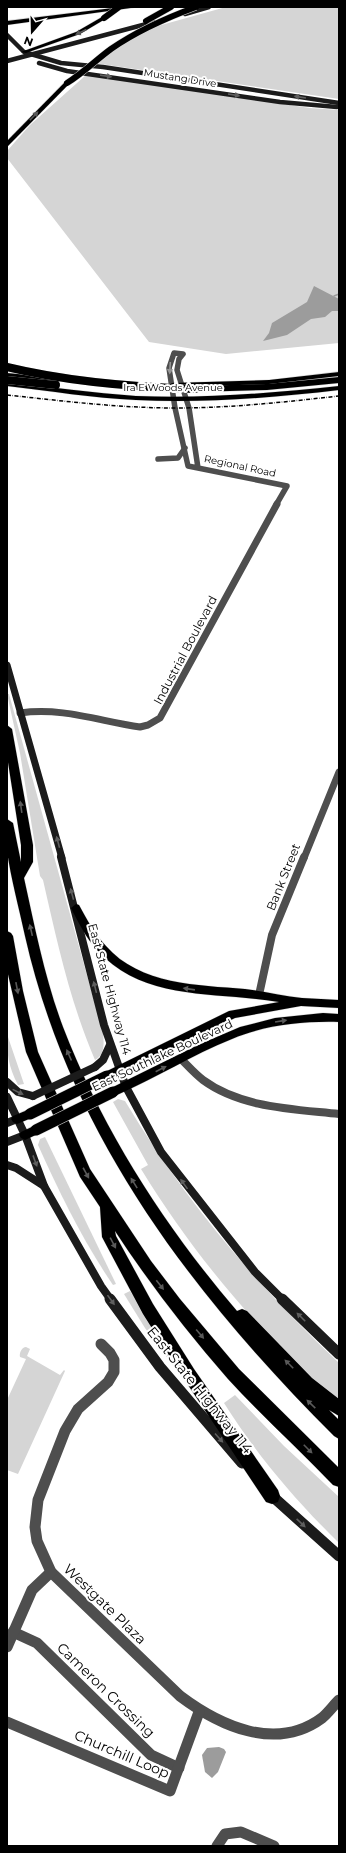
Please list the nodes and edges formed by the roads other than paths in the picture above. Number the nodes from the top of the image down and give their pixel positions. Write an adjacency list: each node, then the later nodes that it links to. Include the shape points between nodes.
1 (86, 7): 7 (highway)
2 (118, 7): 11 (highway, one-way to 11, bridge, via 78,33)
3 (135, 7): 8 (highway)
4 (171, 7): 17 (highway, bridge, via 106,47 68,80)
5 (196, 7): 17 (highway, bridge, via 127,38)
6 (209, 7): 10 (main road)
7 (7, 16)
8 (7, 23)
9 (7, 35): 11 (main road, Mustang Drive)
10 (54, 49): 11 (main road); 14 (main road, via 49,56)
11 (26, 54): 12 (main road); 13 (main road, Mustang Drive); 14 (main road, Mustang Drive)
12 (8, 59): 13 (main road)
13 (32, 60): 16 (main road, Mustang Drive)
14 (56, 62): 15 (main road, Mustang Drive)
15 (73, 65): 16 (main road); 18 (main road, Mustang Drive)
16 (67, 70): 19 (main road, Mustang Drive, one-way to 19)
17 (68, 83): 22 (highway, one-way to 17)
18 (273, 92): 19 (main road); 20 (main road, Mustang Drive, one-way to 18)
19 (267, 100): 21 (main road, Mustang Drive)
20 (339, 103)
21 (339, 108)
22 (7, 144)
23 (7, 367): 33 (highway, bridge, via 62,378)
24 (7, 373): 30 (main road, Ira E Woods Avenue, via 111,385)
25 (339, 374): 31 (main road, Ira E Woods Avenue, via 269,382)
26 (7, 380): 33 (highway, bridge, via 115,391)
27 (339, 380): 33 (highway)
28 (7, 384): 35 (main road, Ira E Woods Avenue, via 109,396)
29 (339, 384): 33 (highway, via 264,391)
30 (171, 385): 31 (main road, Ira E Woods Avenue); 31 (street, one-way to 30, via 177,366 183,354 174,353 168,368); 35 (street)
31 (183, 385): 34 (street)
32 (339, 388): 34 (main road, Ira E Woods Avenue, via 263,396)
33 (195, 391)
34 (186, 398): 35 (main road, Ira E Woods Avenue); 37 (street)
35 (173, 399): 36 (street)
36 (183, 438): 37 (street); 38 (street)
37 (193, 438): 40 (street)
38 (185, 447): 39 (street, via 180,457); 40 (street, Regional Road, via 188,466)
39 (158, 460)
40 (198, 468): 41 (street, Regional Road)
41 (287, 486): 43 (street, Industrial Boulevard, via 160,718 140,727 63,710)
42 (7, 665): 43 (main road, East State Highway 114)
43 (20, 713): 48 (main road, East State Highway 114, one-way to 43)
44 (7, 729): 47 (highway, one-way to 44, via 27,862 27,845)
45 (339, 772): 50 (street, Bank Street, via 272,936)
46 (7, 823): 47 (highway)
47 (19, 877): 68 (highway, one-way to 47, via 109,1141 67,1052 46,994)
48 (76, 908): 50 (main road, one-way to 48, via 173,987 143,977 104,952); 55 (main road, East State Highway 114, one-way to 48)
49 (7, 936): 67 (highway, one-way to 67, via 32,1052 69,1140 85,1173)
50 (259, 995): 51 (main road); 53 (main road, via 246,1008)
51 (301, 1002): 52 (main road, East Southlake Boulevard); 53 (main road, East Southlake Boulevard)
52 (339, 1004)
53 (233, 1014): 57 (main road, East Southlake Boulevard)
54 (339, 1018): 56 (main road, East Southlake Boulevard, one-way to 54, via 214,1042 265,1024 309,1018)
55 (110, 1045): 57 (main road, East State Highway 114); 58 (main road, one-way to 55, bridge, via 10,1088 33,1096 95,1067 103,1060)
56 (181, 1059): 59 (main road, East Southlake Boulevard, one-way to 56); 61 (street, via 209,1085 235,1097 261,1104)
57 (119, 1071): 59 (main road, East State Highway 114); 62 (main road, East Southlake Boulevard, bridge)
58 (7, 1082)
59 (126, 1087): 63 (main road, East Southlake Boulevard, bridge); 70 (main road, East State Highway 114, one-way to 59, via 255,1272 161,1152)
60 (7, 1098): 62 (main road, East State Highway 114)
61 (339, 1114)
62 (12, 1121): 63 (main road, East State Highway 114)
63 (25, 1135): 64 (main road); 66 (main road, East State Highway 114, one-way to 66)
64 (7, 1142)
65 (7, 1165): 66 (main road)
66 (44, 1186): 74 (main road, East State Highway 114, one-way to 74, via 101,1286 160,1367 208,1426)
67 (106, 1205): 73 (highway, one-way to 73, via 146,1266 234,1374); 74 (highway, one-way to 74, via 109,1237 148,1309)
68 (166, 1232): 71 (highway, one-way to 68, via 307,1383 257,1332 215,1285 182,1242); 72 (highway, one-way to 68, via 292,1386 199,1277)
69 (101, 1344): 76 (street, Westgate Plaza, via 111,1353 114,1373 73,1416 37,1498 37,1540)
70 (339, 1354)
71 (339, 1409)
72 (339, 1431)
73 (339, 1479)
74 (272, 1496): 75 (main road, East State Highway 114, one-way to 75)
75 (339, 1556)
76 (51, 1572): 77 (street, via 32,1590); 80 (street, Westgate Plaza)
77 (13, 1632): 78 (street); 82 (street, Cameron Crossing, via 37,1643 151,1755)
78 (7, 1647)
79 (339, 1700): 80 (street, Westgate Plaza, via 323,1717 301,1731 275,1735 243,1730)
80 (199, 1712): 82 (street, Churchill Loop)
81 (7, 1722): 82 (street, Churchill Loop, via 170,1791)
82 (178, 1768)
83 (217, 1846): 84 (street, via 225,1834 230,1832 241,1832)
84 (274, 1846)

